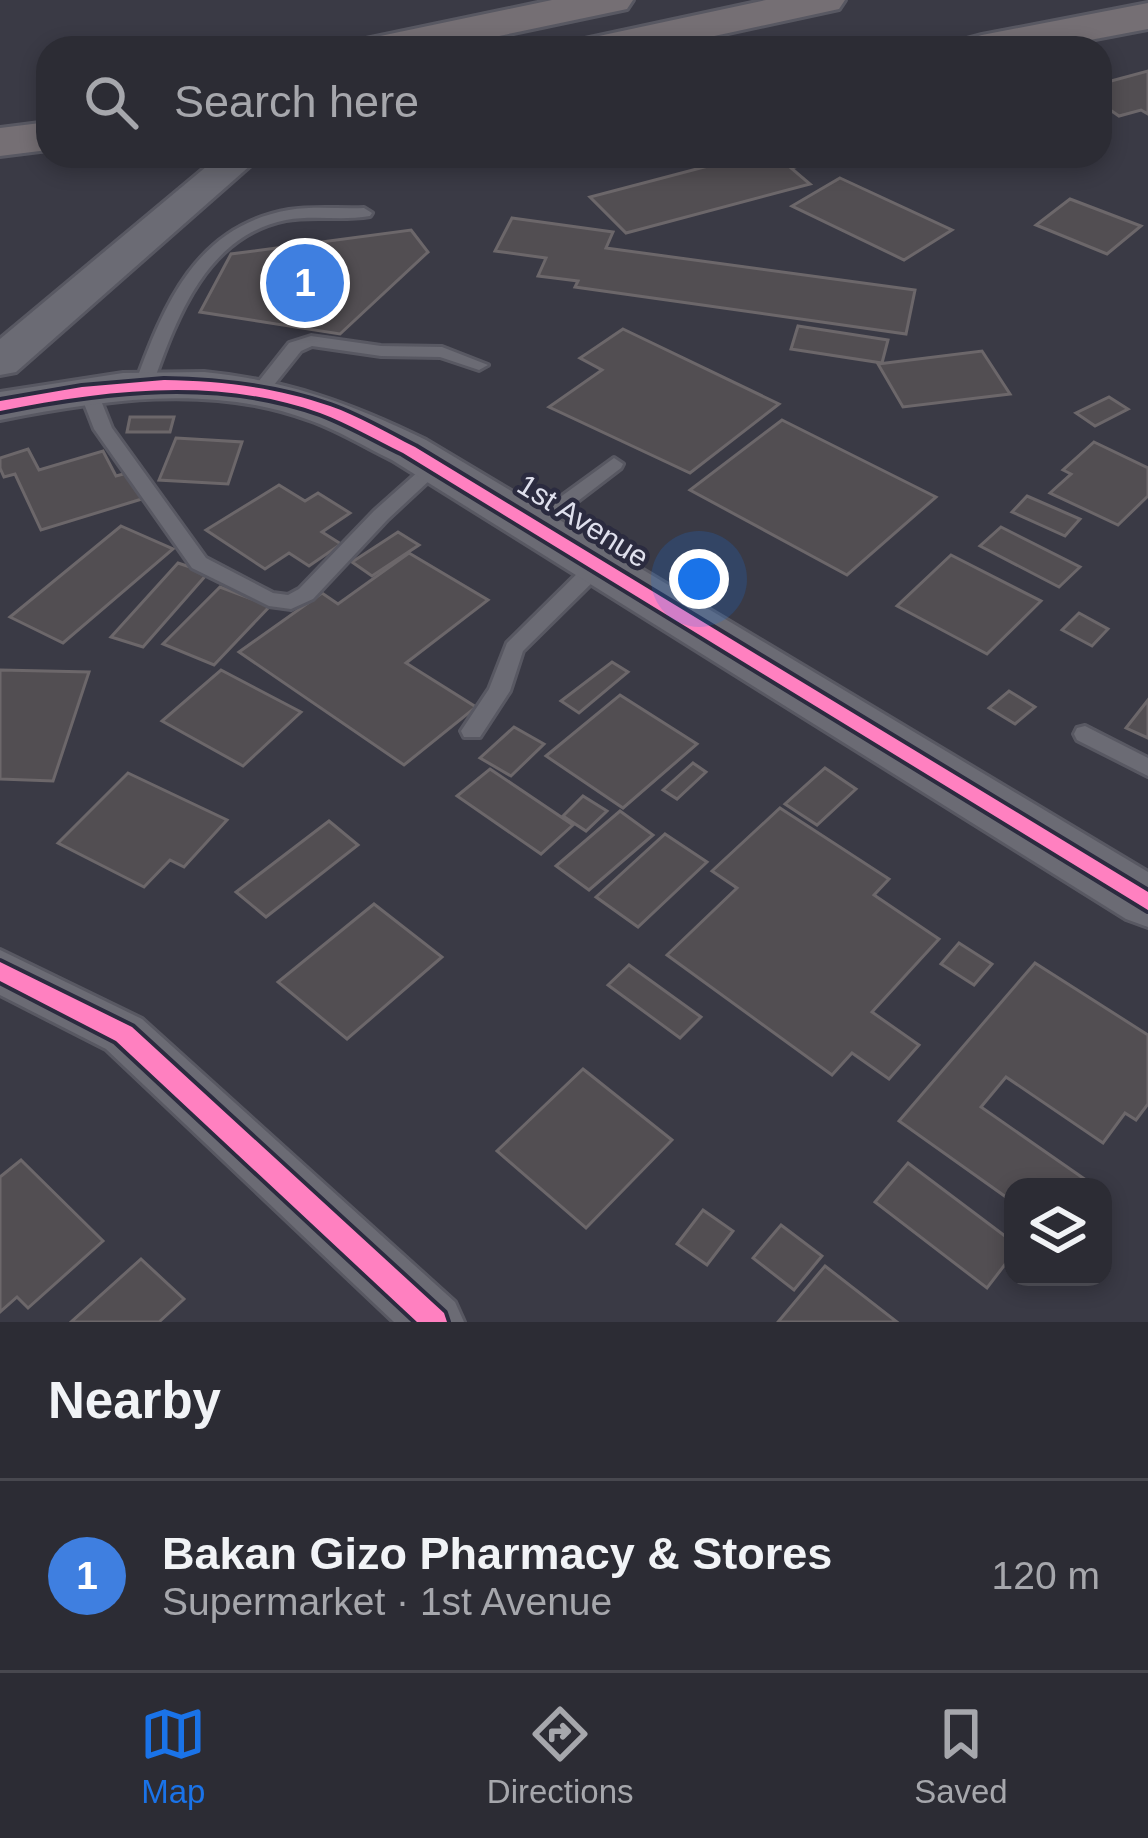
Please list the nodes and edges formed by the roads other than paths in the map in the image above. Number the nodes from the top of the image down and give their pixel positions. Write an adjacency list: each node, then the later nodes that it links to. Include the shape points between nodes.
1 (612, 0): 4 (main road)
2 (824, 0): 5 (main road)
3 (1148, 16): 6 (main road)
4 (439, 36)
5 (656, 36)
6 (1044, 36)
7 (36, 138): 8 (main road)
8 (0, 142)
9 (228, 168): 11 (street)
10 (364, 213): 13 (lane, via 286,215 216,246 165,326)
11 (0, 362)
12 (479, 364): 15 (lane, via 442,352 311,341 295,347)
13 (144, 384): 14 (street, 1st Avenue); 15 (street, 1st Avenue)
14 (87, 388): 16 (street, 1st Avenue); 18 (lane, via 103,429 199,563 269,599 306,594)
15 (260, 391): 18 (street, 1st Avenue, via 328,411)
16 (0, 406)
17 (614, 464): 19 (lane)
18 (436, 466): 19 (street, 1st Avenue)
19 (533, 526): 20 (street, 1st Avenue)
20 (598, 566): 21 (lane, via 514,648 499,691); 24 (street, 1st Avenue)
21 (472, 731)
22 (1085, 734): 23 (lane)
23 (1148, 768)
24 (1142, 886)
25 (0, 971): 26 (street, via 124,1034)
26 (435, 1322)

